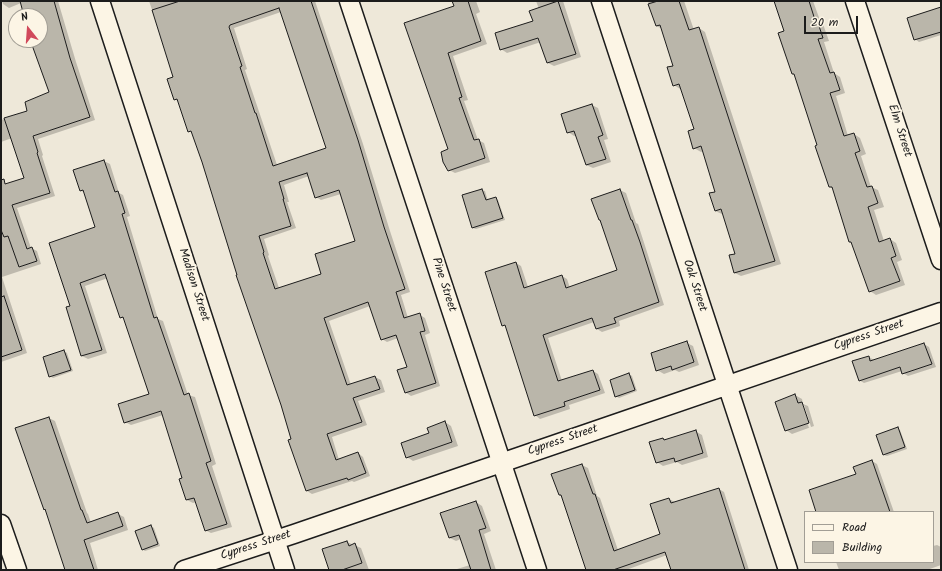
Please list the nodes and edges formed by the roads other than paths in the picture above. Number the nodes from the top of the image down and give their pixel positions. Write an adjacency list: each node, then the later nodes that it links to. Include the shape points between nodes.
1 (100, 1): 10 (street, Madison Street)
2 (349, 1): 8 (street, Pine Street)
3 (601, 1): 7 (street, Oak Street)
4 (855, 1): 5 (street, Elm Street)
5 (941, 260)
6 (941, 312): 7 (street, Cypress Street)
7 (727, 385): 8 (street, Cypress Street); 15 (street, Oak Street)
8 (502, 462): 10 (street, Cypress Street); 14 (street, Pine Street)
9 (1, 524): 11 (street)
10 (275, 540): 12 (street, Cypress Street); 13 (street, Madison Street)
11 (18, 570)
12 (184, 570)
13 (285, 570)
14 (537, 570)
15 (788, 570)

